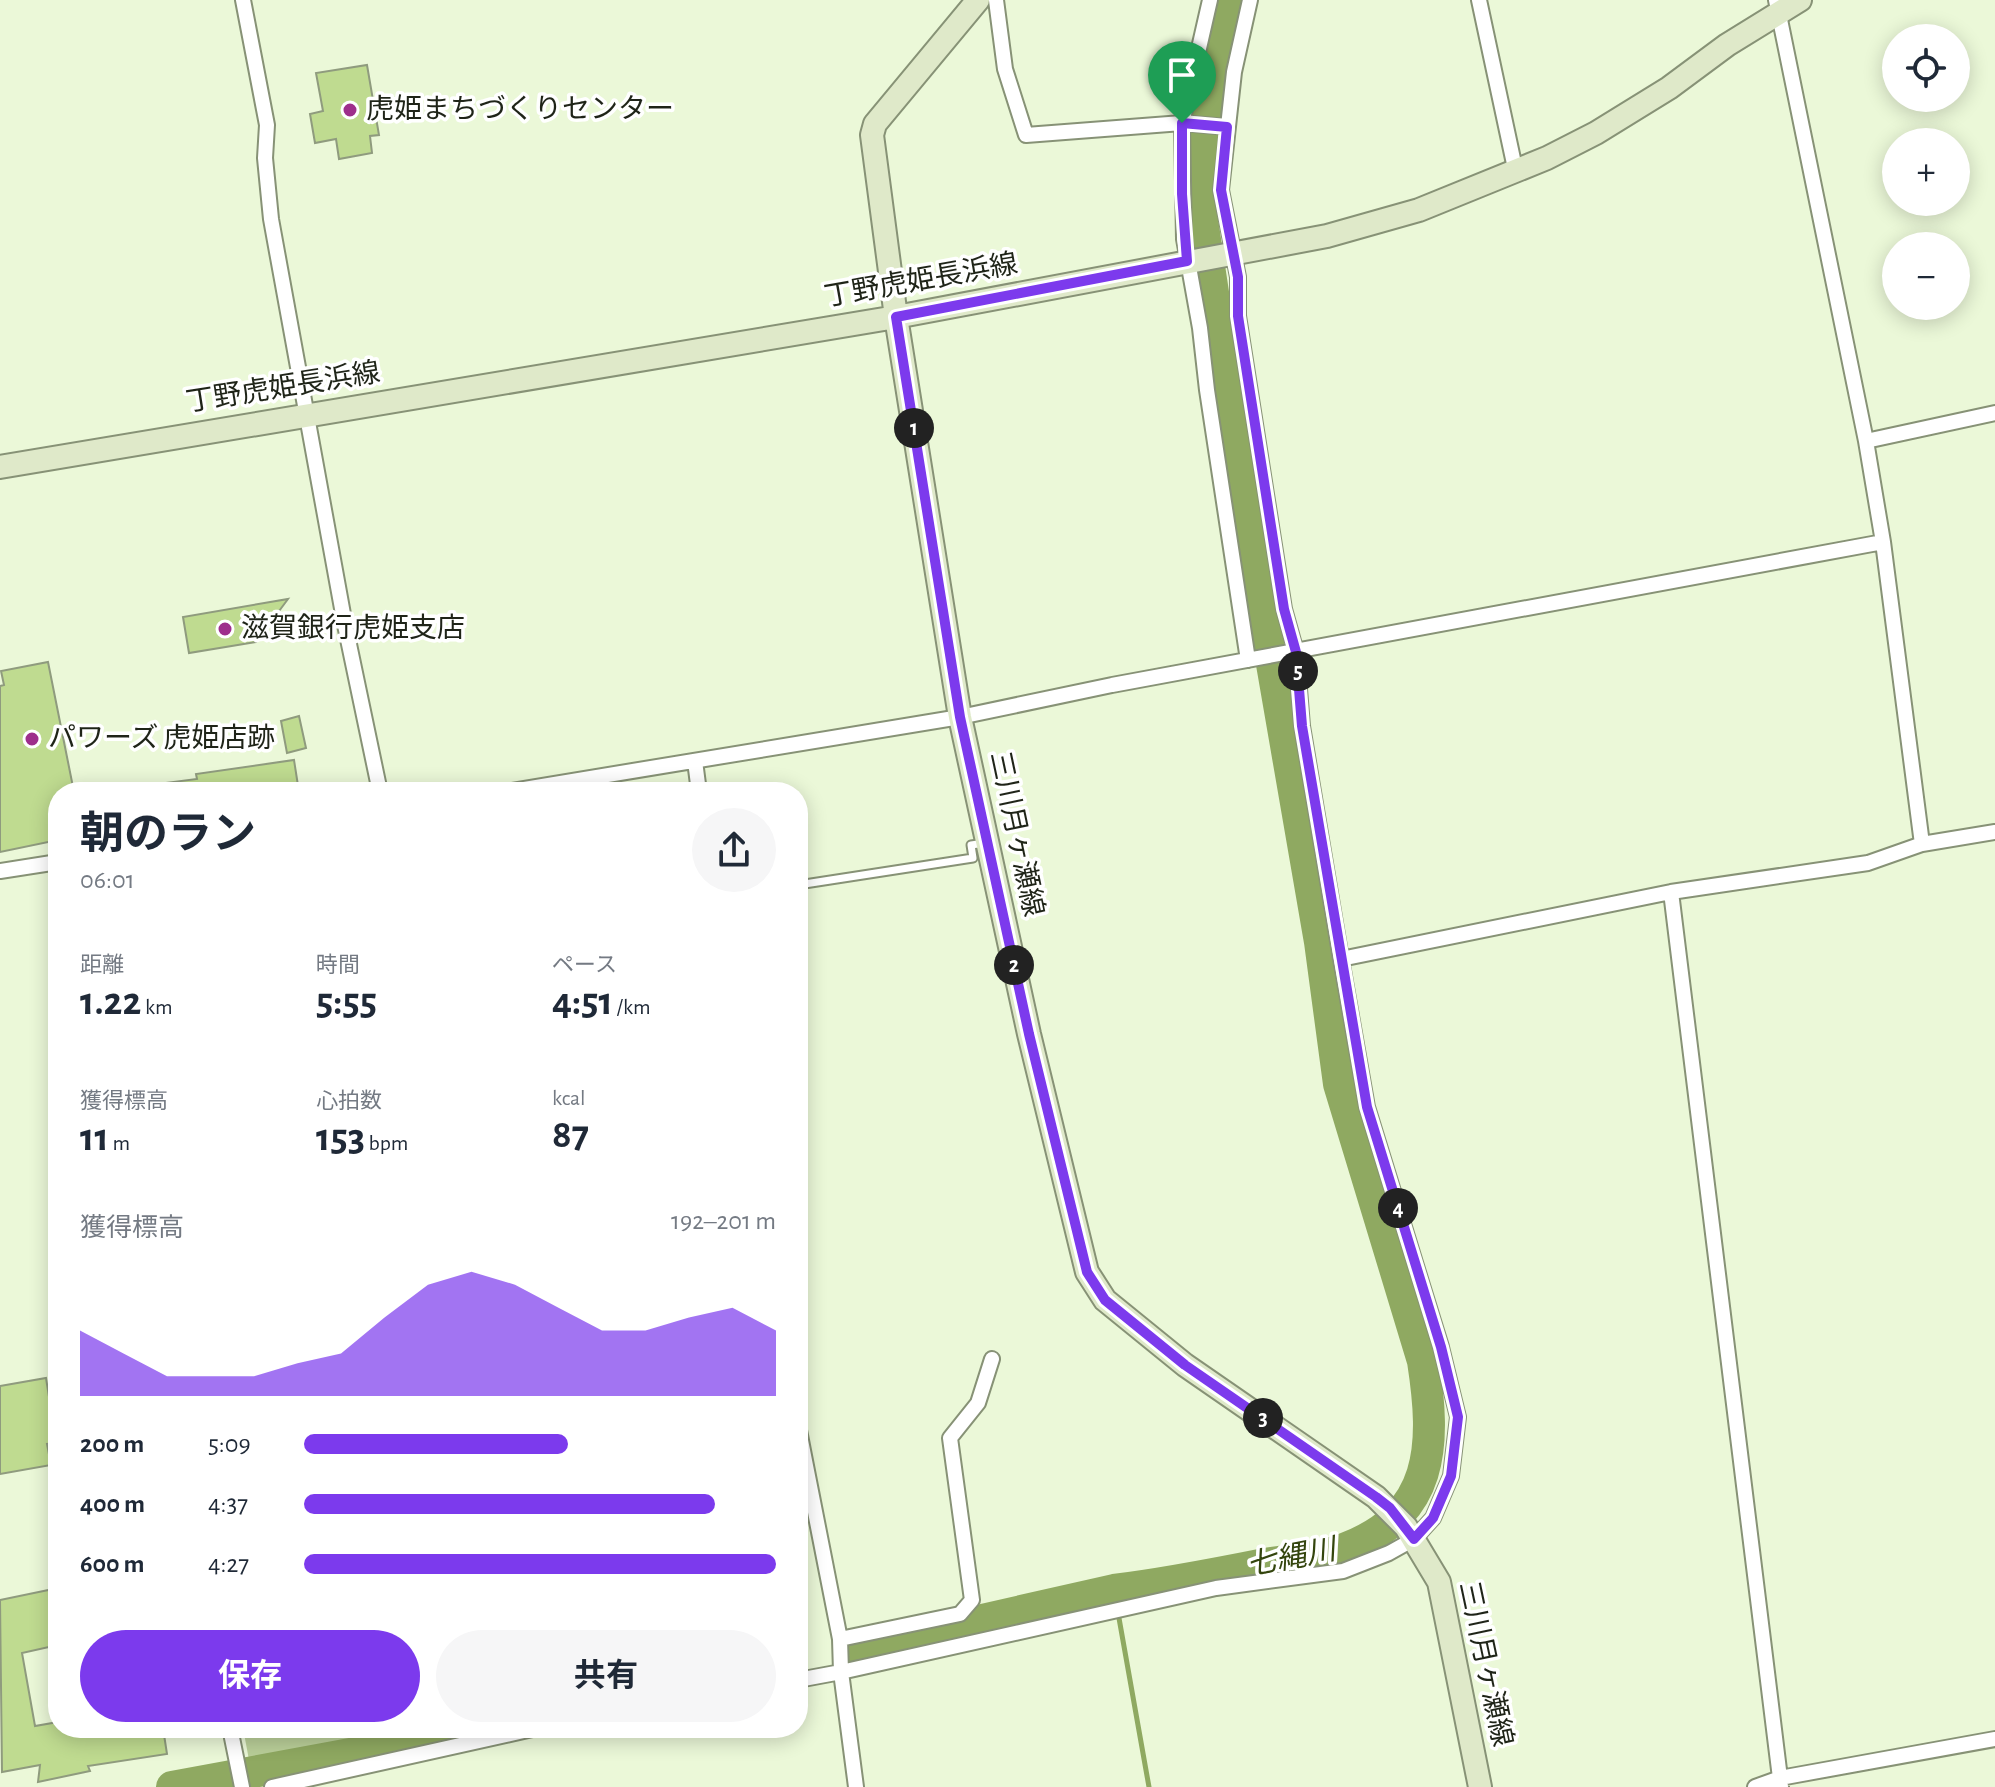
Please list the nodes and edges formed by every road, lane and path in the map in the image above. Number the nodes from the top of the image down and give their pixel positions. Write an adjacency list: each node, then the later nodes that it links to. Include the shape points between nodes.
1 (243, 0): 16 (street, via 267,125 271,219)
2 (978, 0): 14 (main road, 三川月ヶ瀬線, via 875,124 872,135)
3 (996, 0): 9 (street, via 1005,69 1026,135)
4 (1210, 0): 9 (street)
5 (1250, 0): 10 (street)
6 (1479, 0): 11 (street)
7 (1800, 0): 8 (main road, 丁野虎姫長浜線)
8 (1778, 7): 11 (main road, 丁野虎姫長浜線, via 1669,88); 17 (street)
9 (1182, 123): 10 (street); 13 (street, via 1182,194)
10 (1227, 127): 12 (street, via 1221,190)
11 (1516, 173): 12 (main road, 丁野虎姫長浜線, via 1419,210 1327,236)
12 (1231, 253): 13 (main road, 丁野虎姫長浜線); 20 (street, via 1284,609)
13 (1190, 260): 14 (main road, 丁野虎姫長浜線); 21 (street)
14 (896, 317): 16 (main road, 丁野虎姫長浜線); 22 (main road, 三川月ヶ瀬線)
15 (1995, 413): 17 (street)
16 (308, 414): 18 (main road, 丁野虎姫長浜線); 24 (street)
17 (1866, 441): 19 (street)
18 (0, 467)
19 (1883, 542): 20 (street); 29 (street)
20 (1296, 652): 21 (street); 34 (street, via 1302,726)
21 (1248, 660): 22 (street)
22 (960, 717): 23 (street); 28 (main road, 三川月ヶ瀬線)
23 (695, 761): 25 (street); 26 (street)
24 (378, 782)
25 (566, 782)
26 (698, 782)
27 (1995, 832): 29 (street)
28 (987, 842): 32 (lane, via 971,845 973,858); 37 (main road, 三川月ヶ瀬線, via 1087,1272 1105,1300 1185,1365 1390,1508)
29 (1922, 844): 33 (street, via 1868,863)
30 (48, 864): 31 (street)
31 (0, 871)
32 (808, 883)
33 (1671, 892): 34 (street); 44 (street)
34 (1341, 959): 37 (street, via 1367,1107 1458,1417 1451,1476 1433,1518)
35 (992, 1359): 38 (street, via 978,1403 950,1438 972,1600 960,1614)
36 (808, 1476): 38 (street)
37 (1410, 1533): 39 (street, via 1389,1553 1343,1571 1216,1588); 48 (main road, 三川月ヶ瀬線, via 1439,1582)
38 (840, 1639): 39 (street)
39 (841, 1672): 40 (street); 47 (street)
40 (808, 1678)
41 (232, 1738): 45 (street)
42 (492, 1738): 46 (street)
43 (1995, 1739): 44 (street)
44 (1780, 1782): 49 (street)
45 (242, 1785)
46 (272, 1787)
47 (856, 1787)
48 (1480, 1787)
49 (1755, 1787)

